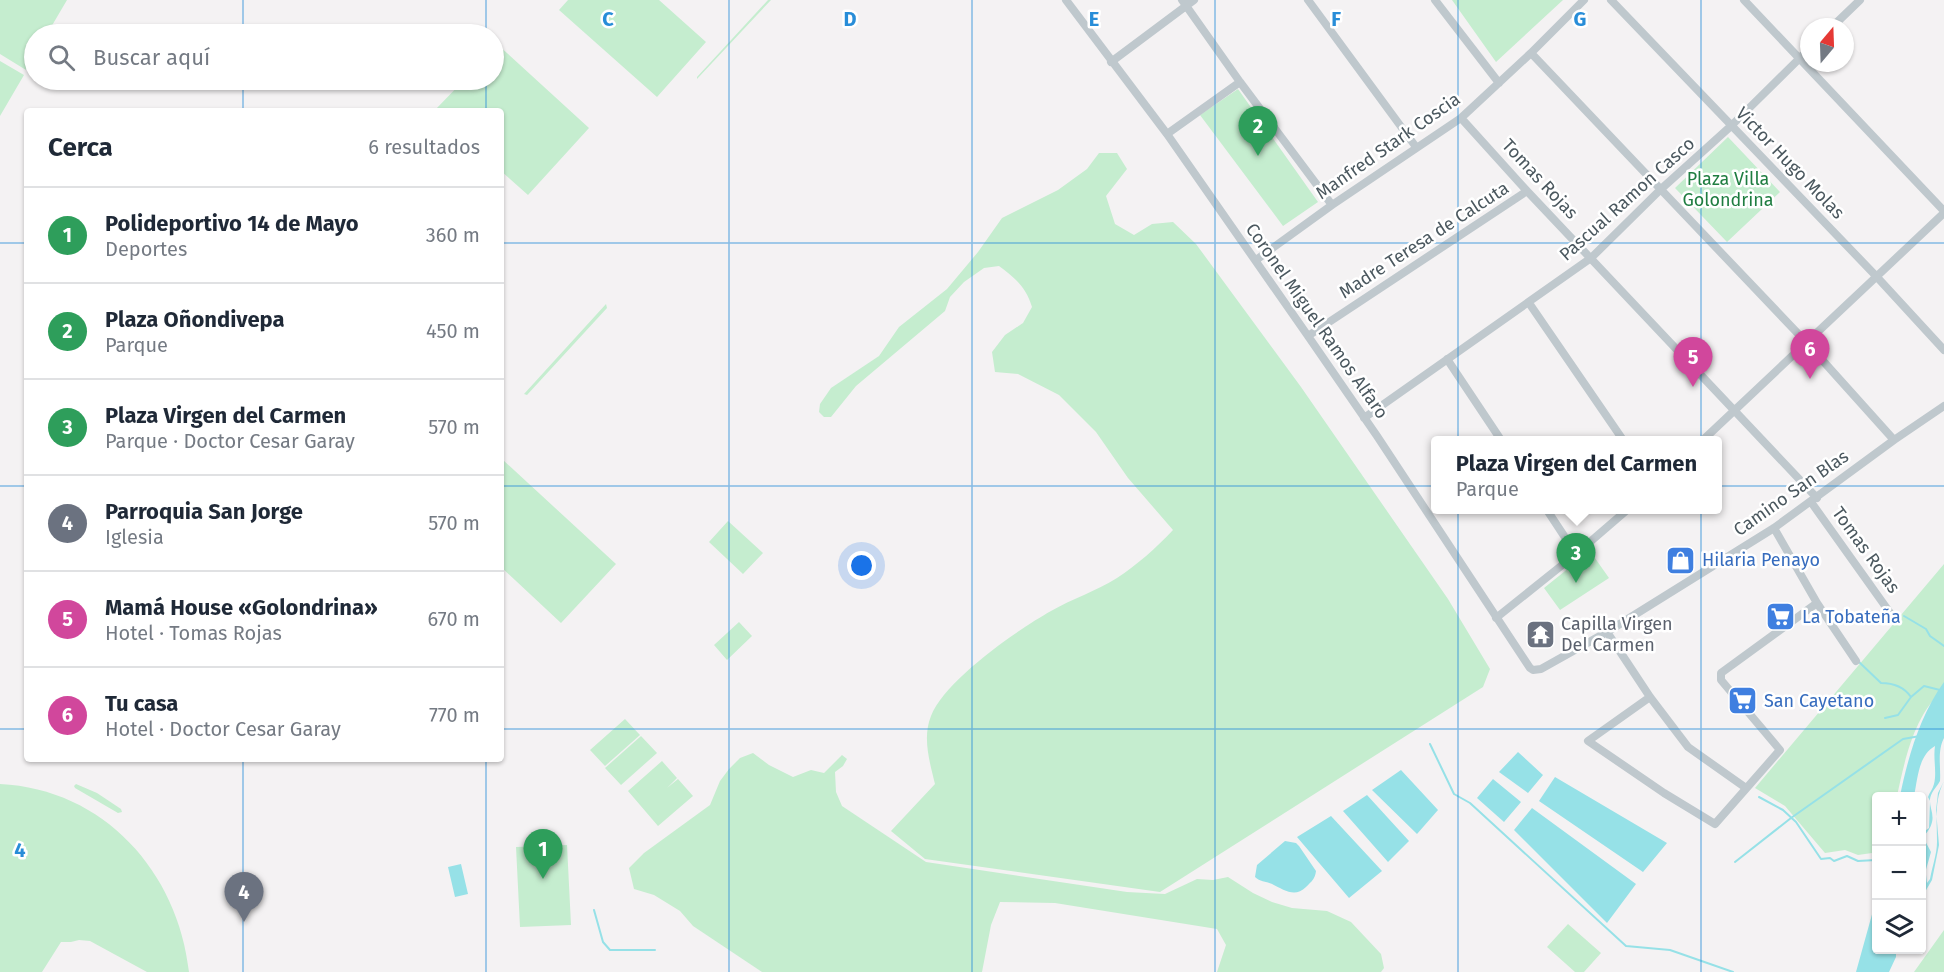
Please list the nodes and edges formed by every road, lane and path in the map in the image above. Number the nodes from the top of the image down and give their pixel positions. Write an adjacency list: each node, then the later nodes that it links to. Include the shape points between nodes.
1 (1066, 0): 12 (street, Coronel Miguel Ramos Alfaro)
2 (1308, 0): 19 (street)
3 (1435, 0): 15 (street)
4 (1584, 0): 10 (street, Manfred Stark Coscia)
5 (1611, 0): 17 (street, Victor Hugo Molas)
6 (1744, 0): 11 (street)
7 (1860, 0): 9 (street)
8 (1188, 2): 12 (street); 14 (street)
9 (1841, 18)
10 (1531, 53): 15 (street, Manfred Stark Coscia); 20 (street)
11 (1800, 58): 17 (street, Pascual Ramon Casco)
12 (1111, 62): 18 (street, Coronel Miguel Ramos Alfaro)
13 (1813, 72): 23 (street)
14 (1240, 82): 18 (street); 22 (street)
15 (1499, 82): 16 (street, Manfred Stark Coscia)
16 (1461, 117): 19 (street, Manfred Stark Coscia); 21 (street, Tomas Rojas)
17 (1731, 126): 20 (street, Pascual Ramon Casco); 26 (street, Victor Hugo Molas)
18 (1167, 134): 25 (street, Coronel Miguel Ramos Alfaro)
19 (1416, 147): 22 (street, Manfred Stark Coscia)
20 (1660, 189): 24 (street, Pascual Ramon Casco); 29 (street)
21 (1527, 191): 24 (street, Tomas Rojas); 28 (street, Madre Teresa de Calcuta)
22 (1332, 205): 25 (street, Manfred Stark Coscia)
23 (1944, 212): 26 (street)
24 (1592, 258): 27 (street, Pascual Ramon Casco); 33 (street, Tomas Rojas)
25 (1256, 260): 28 (street, Coronel Miguel Ramos Alfaro)
26 (1876, 276): 29 (street); 30 (street, Victor Hugo Molas)
27 (1529, 303): 31 (street, Pascual Ramon Casco); 36 (street)
28 (1308, 336): 34 (street, Coronel Miguel Ramos Alfaro)
29 (1806, 342): 33 (street); 38 (street)
30 (1944, 350)
31 (1448, 359): 34 (street, Pascual Ramon Casco); 35 (street)
32 (1944, 406): 38 (street, Camino San Blas)
33 (1736, 410): 37 (street); 39 (street, Tomas Rojas)
34 (1364, 418): 46 (street, Coronel Miguel Ramos Alfaro)
35 (1498, 436)
36 (1620, 436)
37 (1708, 436)
38 (1894, 440): 39 (street, Camino San Blas)
39 (1814, 500): 42 (street, Camino San Blas); 45 (street, Tomas Rojas)
40 (1550, 514): 43 (street)
41 (1622, 514): 43 (street)
42 (1774, 528): 44 (street); 47 (street, Camino San Blas)
43 (1576, 554): 46 (street)
44 (1817, 603): 48 (street); 51 (street, via 1720,676 1780,750)
45 (1893, 617)
46 (1496, 618): 49 (street, Coronel Miguel Ramos Alfaro)
47 (1607, 632): 49 (street, Camino San Blas, via 1540,669); 50 (street)
48 (1856, 661)
49 (1530, 668)
50 (1650, 697): 51 (street, via 1688,747); 51 (street, via 1589,743 1715,824)
51 (1746, 788)

